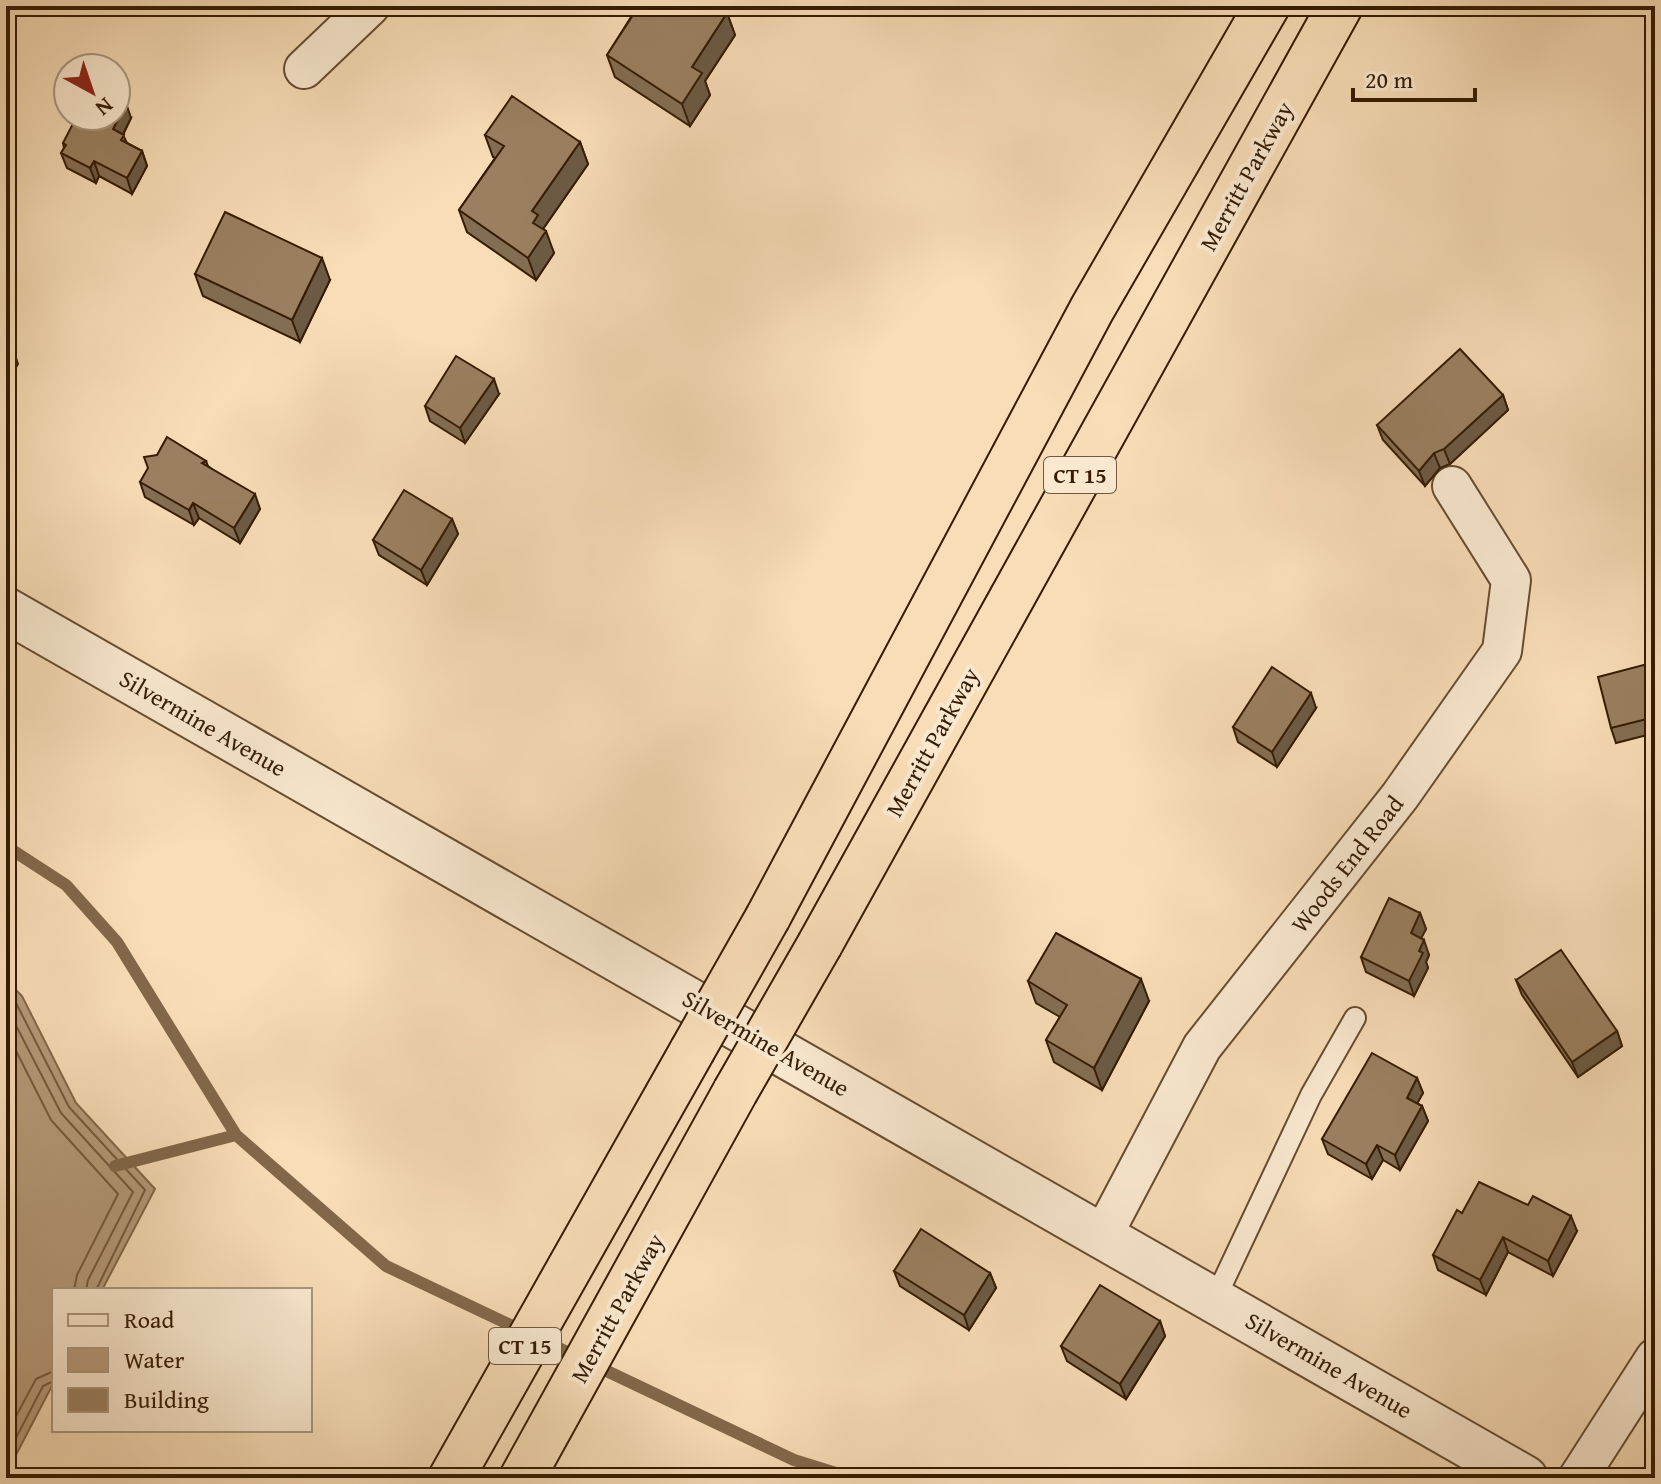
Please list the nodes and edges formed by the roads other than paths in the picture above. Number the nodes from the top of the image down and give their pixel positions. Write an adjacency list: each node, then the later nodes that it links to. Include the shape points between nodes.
1 (370, 6): 4 (street)
2 (1267, 6): 11 (highway, CT 15, bridge, via 1092,309 768,917)
3 (1340, 6): 12 (highway, Merritt Parkway / CT 15, bridge)
4 (304, 69)
5 (1452, 486): 8 (street, Woods End Road, via 1511,580 1502,651 1400,796 1202,1047)
6 (6, 610): 8 (street, Silvermine Avenue)
7 (1355, 1018): 9 (lane, via 1311,1095)
8 (1103, 1235): 9 (street, Silvermine Avenue)
9 (1215, 1299): 13 (street, Silvermine Avenue)
10 (1655, 1358): 14 (street)
11 (455, 1470)
12 (522, 1478)
13 (1525, 1478)
14 (1578, 1478)

